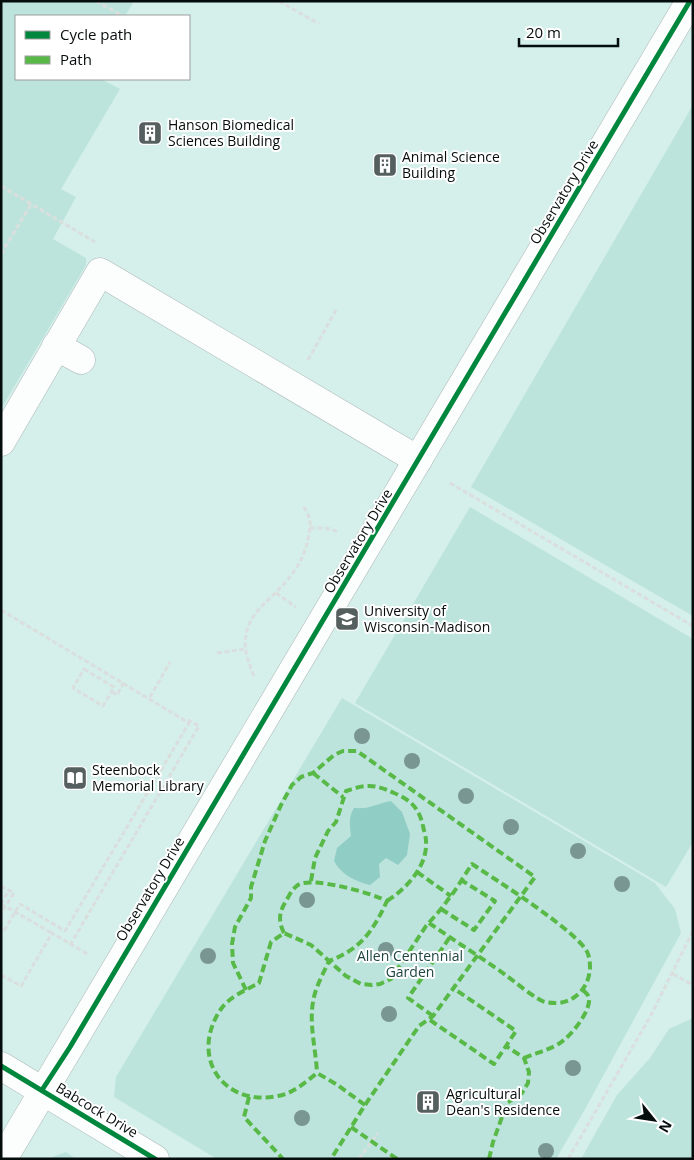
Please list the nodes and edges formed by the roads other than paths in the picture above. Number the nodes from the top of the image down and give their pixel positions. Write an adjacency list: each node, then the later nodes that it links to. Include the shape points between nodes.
1 (690, 1): 5 (street, Observatory Drive)
2 (56, 346): 3 (street); 4 (street); 5 (street, via 100,272)
3 (81, 360)
4 (1, 442)
5 (418, 460): 7 (street, Observatory Drive)
6 (1, 1066): 7 (street, Babcock Drive)
7 (42, 1090): 8 (street, Observatory Drive); 9 (street, Babcock Drive)
8 (3, 1159)
9 (155, 1159)

